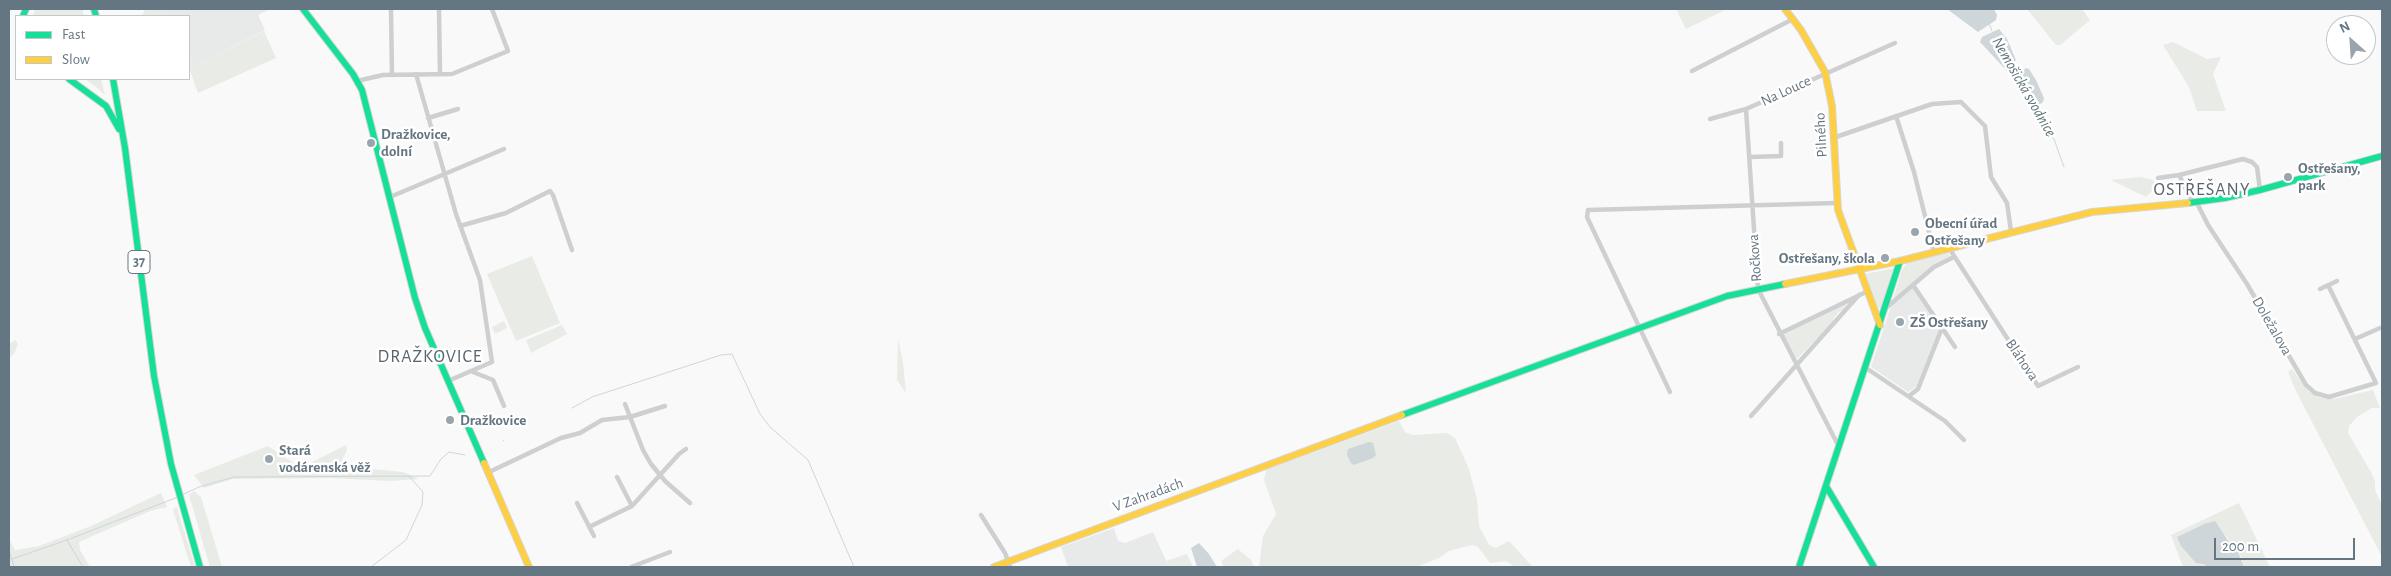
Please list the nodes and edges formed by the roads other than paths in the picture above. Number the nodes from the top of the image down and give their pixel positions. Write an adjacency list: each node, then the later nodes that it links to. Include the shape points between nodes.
1 (303, 9): 15 (street)
2 (391, 9): 12 (street)
3 (439, 9): 11 (street)
4 (492, 9): 11 (street, via 508,51 452,74)
5 (1785, 9): 6 (street, Pilného)
6 (1793, 19): 8 (street); 9 (street, Pilného)
7 (1895, 44): 9 (street, Na Louce)
8 (1692, 71)
9 (1825, 72): 17 (street, Na Louce); 21 (street, Pilného, via 1832,106)
10 (416, 74): 11 (street); 12 (street); 19 (street)
11 (440, 74)
12 (392, 75): 15 (street)
13 (71, 80): 23 (street, via 109,110)
14 (113, 80): 23 (street, 37)
15 (357, 81): 31 (street, via 366,102)
16 (458, 109): 19 (street)
17 (1746, 109): 20 (street, Na Louce); 26 (street, Ročkova)
18 (1896, 116): 21 (street); 36 (street, via 1932,104 1957,101 1982,121 1991,177 2007,203); 39 (street)
19 (428, 118): 28 (street)
20 (1710, 119)
21 (1833, 138): 32 (street, Pilného)
22 (1781, 143): 26 (street, via 1781,156)
23 (125, 148): 84 (street, 37, via 154,376 178,489)
24 (504, 149): 28 (street)
25 (2382, 156): 30 (street, V Zahradách)
26 (1750, 157): 34 (street, Ročkova)
27 (2179, 175): 29 (street); 30 (street, via 2243,159 2257,167); 33 (street, Doležalova)
28 (444, 176): 31 (street); 35 (street)
29 (2158, 178)
30 (2260, 190): 33 (street, V Zahradách)
31 (390, 197): 61 (street, via 418,306)
32 (1836, 203): 34 (street); 42 (street, Pilného)
33 (2195, 203): 36 (street, V Zahradách, via 2092,212); 55 (street, Doležalova, via 2306,385 2315,393 2329,397 2376,383)
34 (1752, 206): 46 (street, Ročkova); 53 (street, via 1588,210 1587,217)
35 (460, 226): 38 (street, via 506,213 550,191); 60 (street, via 480,280 492,362)
36 (2011, 231): 37 (street, V Zahradách)
37 (1949, 248): 39 (street, V Zahradách); 40 (street, Bláhova)
38 (572, 250)
39 (1934, 252): 41 (street, V Zahradách)
40 (1954, 257): 44 (street); 58 (street, Bláhova, via 2038,386)
41 (1900, 261): 42 (street, V Zahradách); 49 (street)
42 (1858, 269): 46 (street, V Zahradách); 48 (street, Pilného)
43 (2337, 281): 45 (street)
44 (1914, 285): 49 (street); 51 (street)
45 (2328, 285): 47 (street); 55 (street)
46 (1758, 289): 53 (street, V Zahradách); 54 (street, Ročkova)
47 (2320, 289)
48 (1863, 293): 50 (street, Pilného); 54 (street); 57 (street)
49 (1886, 308): 50 (street)
50 (1880, 326): 59 (street)
51 (1942, 328): 56 (street); 63 (street, via 1918,389)
52 (2380, 328): 55 (street)
53 (1640, 329): 62 (street); 83 (street, V Zahradách)
54 (1779, 334): 57 (street, Ročkova)
55 (2354, 339)
56 (1955, 347)
57 (1796, 365): 67 (street); 70 (street, Ročkova)
58 (2078, 367)
59 (1866, 368): 63 (street); 70 (street)
60 (473, 372): 61 (street); 65 (street, via 493,380)
61 (448, 381): 72 (street)
62 (1670, 392)
63 (1909, 396): 69 (street, via 1945,421)
64 (625, 404): 68 (street)
65 (504, 406)
66 (665, 406): 68 (street)
67 (1751, 416)
68 (630, 417): 72 (street, via 602,420 580,433 560,438); 73 (street, via 643,450)
69 (1964, 440)
70 (1839, 447): 75 (street)
71 (686, 450): 73 (street)
72 (487, 473): 85 (street)
73 (660, 475): 77 (street); 78 (street)
74 (618, 477): 78 (street)
75 (1826, 486): 88 (street); 89 (street)
76 (577, 502): 80 (street)
77 (690, 503)
78 (632, 506): 80 (street)
79 (981, 515): 83 (street)
80 (589, 527): 81 (street)
81 (594, 536)
82 (670, 552): 86 (street)
83 (1009, 564): 87 (street, V Zahradách)
84 (200, 567)
85 (529, 567)
86 (631, 567)
87 (994, 567)
88 (1799, 567)
89 (1874, 567)

